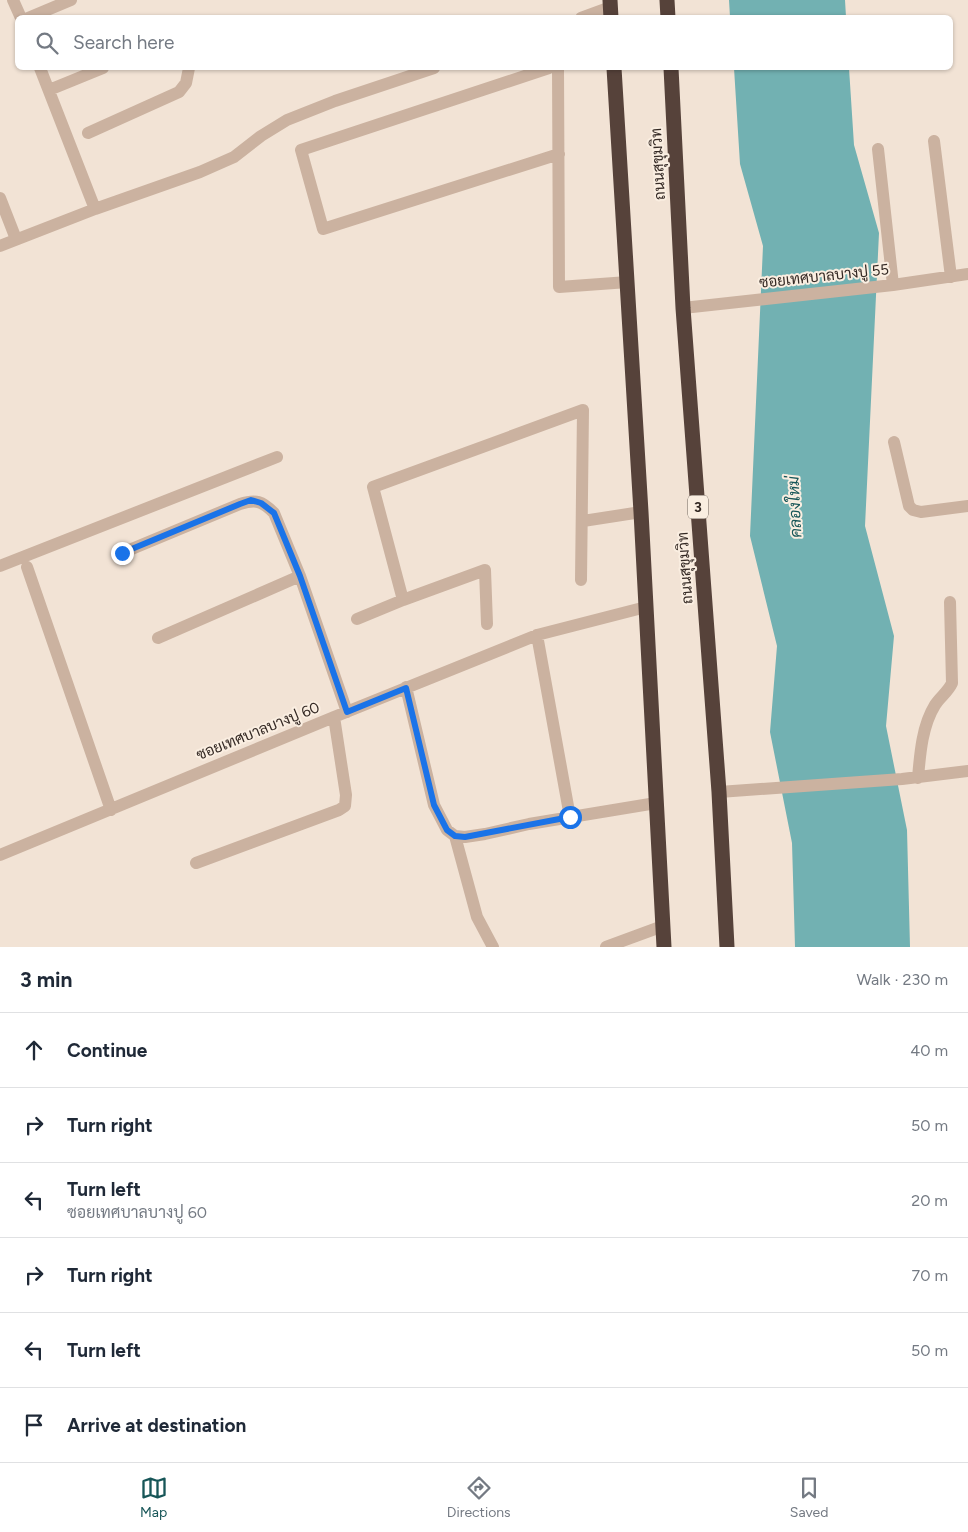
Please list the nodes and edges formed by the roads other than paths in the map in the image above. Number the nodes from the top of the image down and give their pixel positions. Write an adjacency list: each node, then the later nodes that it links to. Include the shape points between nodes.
1 (13, 0): 5 (street)
2 (72, 0): 6 (street)
3 (667, 0): 8 (highway)
4 (611, 8): 7 (street)
5 (20, 15)
6 (35, 15)
7 (590, 15)
8 (668, 15)
9 (41, 70): 17 (street)
10 (98, 70): 17 (street)
11 (189, 70): 18 (street, via 186,83 179,92)
12 (428, 70): 23 (street, via 287,120 234,157)
13 (543, 70): 21 (street, via 300,150 322,229)
14 (558, 70): 21 (street)
15 (614, 70): 28 (highway)
16 (671, 70): 30 (highway, ถนนสุขุมวิท / 3)
17 (49, 90): 23 (street)
18 (88, 133)
19 (934, 141): 27 (street)
20 (878, 149): 29 (street)
21 (559, 154): 28 (street, via 559,287)
22 (0, 198): 24 (street)
23 (95, 209): 24 (street)
24 (16, 240): 25 (street)
25 (0, 246)
26 (968, 274): 27 (street, ซอยเทศบาลบางปู 55)
27 (951, 277): 29 (street, ซอยเทศบาลบางปู 55)
28 (628, 282): 34 (highway)
29 (889, 285): 30 (street, ซอยเทศบาลบางปู 55)
30 (683, 308): 53 (highway, ถนนสุขุมวิท / 3)
31 (894, 442): 33 (street, via 909,506 913,510 920,512)
32 (277, 457): 37 (street)
33 (968, 506)
34 (641, 512): 35 (street); 43 (highway)
35 (583, 521): 40 (street); 41 (street, via 584,410 374,488)
36 (122, 553): 39 (street, via 251,500 274,513)
37 (0, 566)
38 (27, 567): 55 (street)
39 (300, 576): 47 (street); 49 (street)
40 (581, 580)
41 (403, 600): 44 (street); 45 (street, via 485,570)
42 (950, 602): 52 (street, via 952,684 934,706 928,720 920,750)
43 (646, 607): 46 (street, ซอยเทศบาลบางปู 60); 54 (highway)
44 (357, 619)
45 (486, 624)
46 (537, 635): 48 (street, ซอยเทศบาลบางปู 60); 56 (street)
47 (158, 638)
48 (406, 688): 49 (street, ซอยเทศบาลบางปู 60); 57 (street, via 434,805 447,830)
49 (347, 712): 50 (street, ซอยเทศบาลบางปู 60)
50 (334, 717): 55 (street, ซอยเทศบาลบางปู 60); 59 (street, via 345,806)
51 (968, 771): 52 (street)
52 (918, 778): 53 (street)
53 (719, 792): 64 (highway, ถนนสุขุมวิท / 3)
54 (656, 803): 56 (street); 60 (highway)
55 (111, 810): 58 (street, ซอยเทศบาลบางปู 60)
56 (570, 817): 57 (street, via 485,834)
57 (455, 836): 61 (street, via 477,917)
58 (0, 856)
59 (196, 862)
60 (663, 926): 62 (street); 63 (highway)
61 (493, 947)
62 (606, 947)
63 (664, 947)
64 (726, 947)

